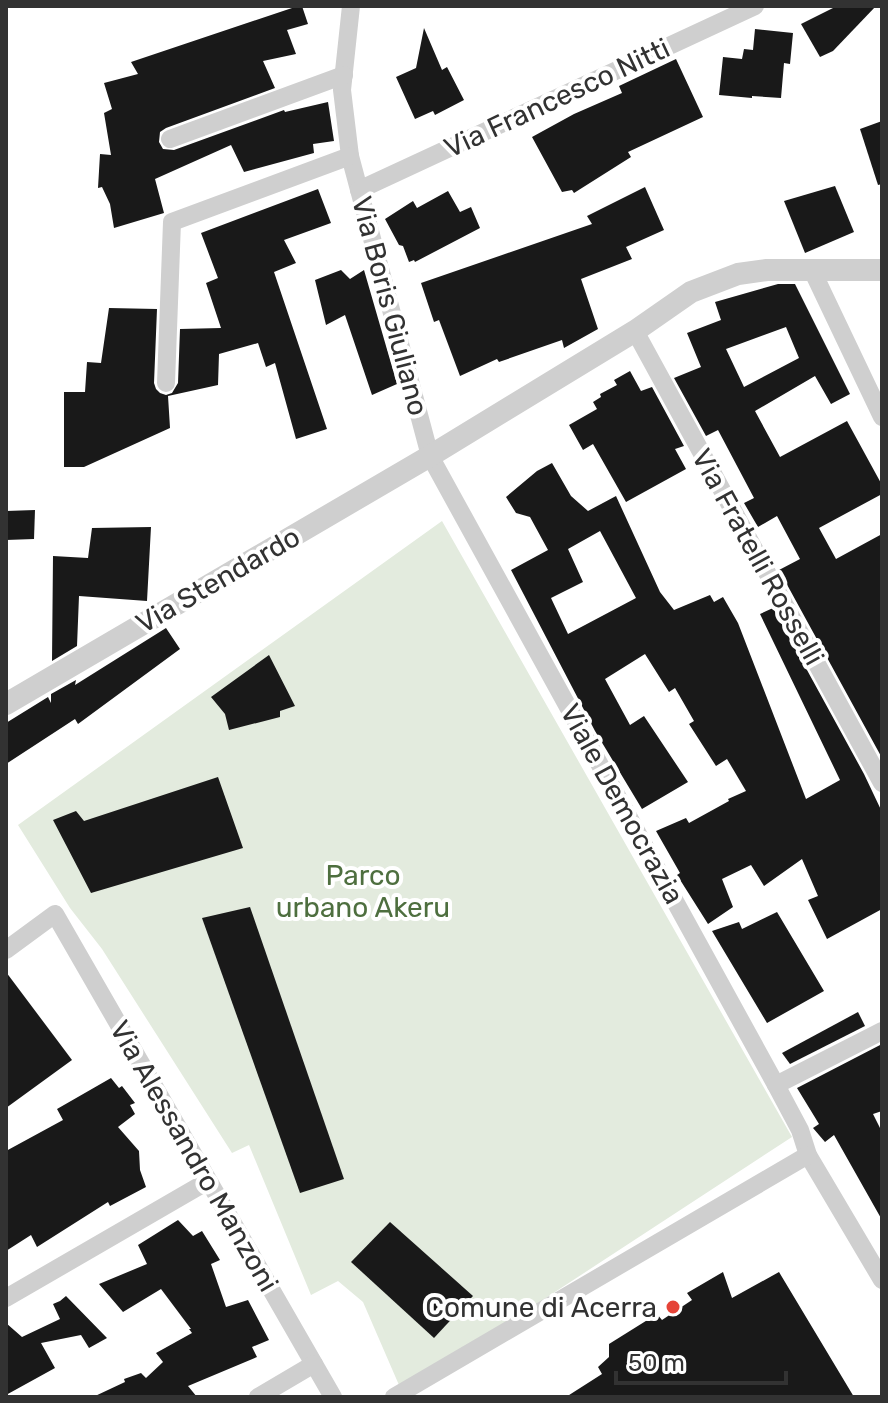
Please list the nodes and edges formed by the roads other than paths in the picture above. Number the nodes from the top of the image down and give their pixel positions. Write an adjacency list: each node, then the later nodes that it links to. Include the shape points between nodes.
1 (351, 6): 3 (street, Via Boris Giuliano)
2 (755, 6): 6 (street, Via Francesco Nitti)
3 (344, 75): 4 (street); 5 (street, Via Boris Giuliano)
4 (170, 139)
5 (350, 156): 6 (street, Via Boris Giuliano); 10 (street, Via Boris Giuliano, via 172,222)
6 (359, 190): 12 (street, Via Boris Giuliano)
7 (812, 270): 8 (street, Via Stendardo); 9 (street, Via Stendardo, via 738,274 691,292); 11 (street)
8 (882, 270)
9 (635, 331): 12 (street, Via Stendardo); 14 (street, Via Fratelli Rosselli)
10 (166, 383)
11 (882, 417)
12 (430, 456): 13 (street, Via Stendardo); 17 (street, Viale Democrazia)
13 (6, 704)
14 (882, 783)
15 (6, 950): 19 (street, Via Alessandro Manzoni, via 55,914)
16 (882, 1031): 17 (street)
17 (776, 1085): 18 (street, Viale Democrazia)
18 (808, 1155): 20 (street, Viale Democrazia); 25 (street)
19 (208, 1181): 21 (street); 22 (street, Via Alessandro Manzoni)
20 (882, 1280)
21 (6, 1298)
22 (314, 1364): 23 (street); 24 (street, Via Alessandro Manzoni)
23 (258, 1397)
24 (333, 1397)
25 (394, 1397)

